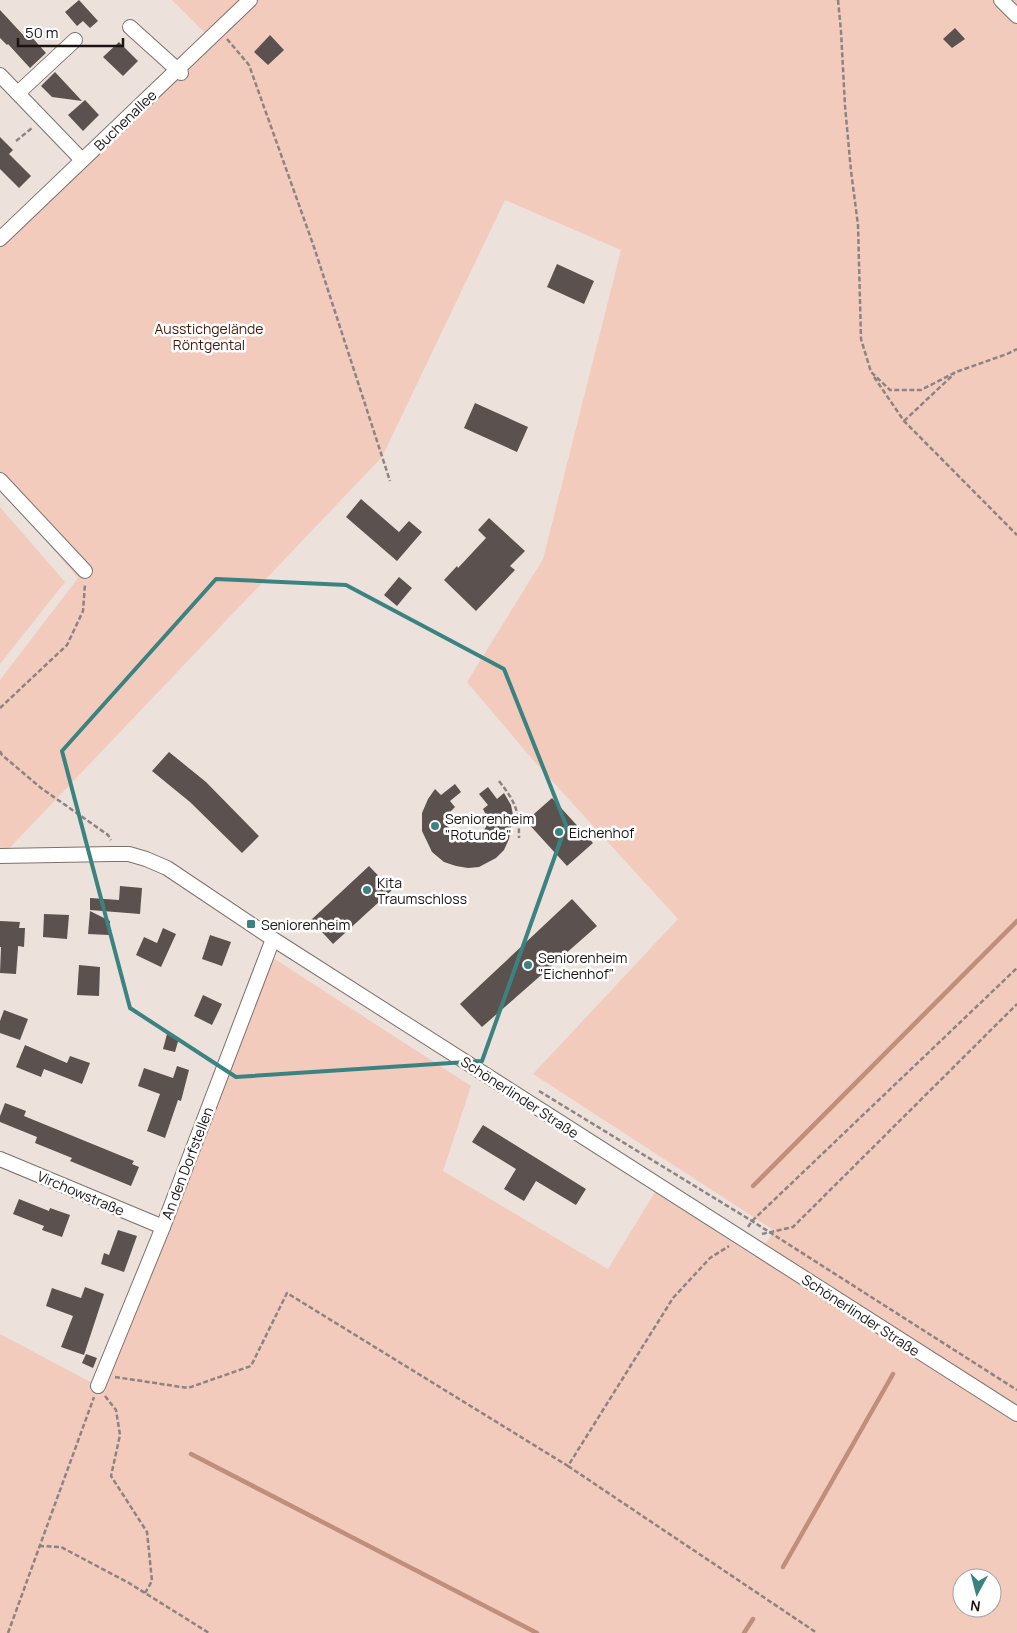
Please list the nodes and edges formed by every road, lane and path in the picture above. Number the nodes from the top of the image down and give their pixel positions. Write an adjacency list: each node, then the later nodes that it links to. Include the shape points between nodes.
1 (250, 0): 6 (street, Buchenallee)
2 (838, 0): 16 (path, via 858,225 861,339)
3 (1001, 0): 4 (street)
4 (1017, 16)
5 (130, 27): 8 (street)
6 (219, 30): 8 (street, Buchenallee); 20 (path, via 249,65 314,247)
7 (75, 40): 10 (street)
8 (179, 71): 13 (street, Buchenallee)
9 (0, 75): 10 (street)
10 (18, 93): 11 (street)
11 (43, 120): 12 (path); 13 (street)
12 (16, 141)
13 (82, 160): 14 (street, Buchenallee)
14 (0, 239)
15 (1017, 349): 17 (path)
16 (871, 372): 17 (path, via 890,390 921,390); 18 (path)
17 (956, 372): 18 (path)
18 (904, 421): 21 (path)
19 (0, 480): 22 (street)
20 (390, 481)
21 (1017, 535)
22 (85, 571): 23 (path, via 83,611 67,645)
23 (0, 708)
24 (0, 751): 27 (path, via 40,788 108,835)
25 (499, 782): 26 (path, via 513,799 519,817)
26 (519, 838)
27 (114, 844)
28 (0, 856): 29 (street, Schönerlinder Straße, via 128,854 167,868)
29 (273, 939): 35 (street, An den Dorfstellen); 37 (street, Schönerlinder Straße)
30 (1017, 968): 34 (path)
31 (1017, 1004): 36 (path, via 793,1227)
32 (536, 1089): 34 (path)
33 (0, 1159): 35 (street, Virchowstraße)
34 (752, 1221): 36 (path); 37 (path)
35 (163, 1227): 38 (street, An den Dorfstellen)
36 (770, 1233): 37 (path); 39 (path)
37 (742, 1237): 40 (street, Schönerlinder Straße); 41 (path, via 710,1258 673,1298)
38 (100, 1381): 41 (path, via 188,1388 251,1366 287,1293); 42 (path); 43 (path, via 116,1410 120,1435 111,1476 147,1532 152,1581)
39 (1017, 1390)
40 (1017, 1414)
41 (568, 1466): 46 (path)
42 (39, 1546): 43 (path, via 61,1547); 44 (path)
43 (145, 1593): 45 (path)
44 (8, 1633)
45 (209, 1633)
46 (817, 1633)

